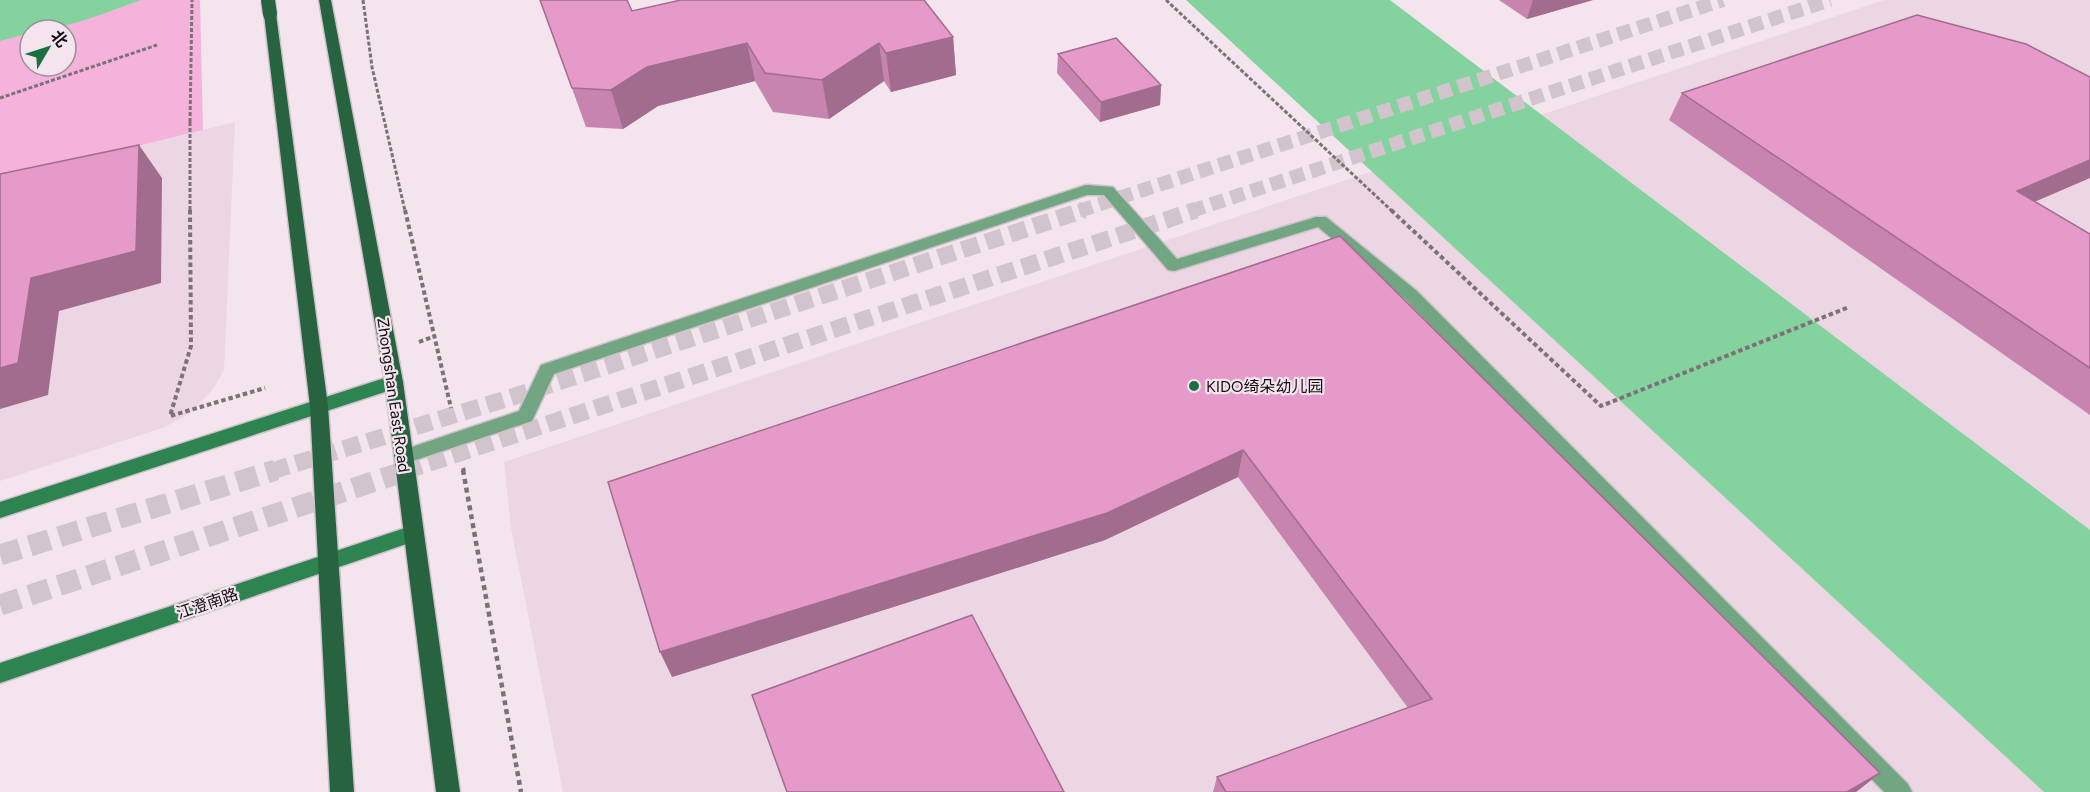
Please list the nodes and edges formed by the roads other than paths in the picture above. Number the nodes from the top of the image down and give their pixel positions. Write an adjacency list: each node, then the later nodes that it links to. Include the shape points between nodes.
1 (326, 1): 3 (main road, Zhongshan East Road)
2 (269, 7): 4 (main road)
3 (394, 382): 4 (main road); 5 (main road, Zhongshan East Road)
4 (319, 406): 6 (main road); 8 (main road)
5 (404, 457): 7 (main road, Zhongshan East Road); 12 (lane, via 526,416 547,370 1086,190 1108,190 1174,266 1321,221 1411,295)
6 (0, 510)
7 (414, 533): 8 (main road, 江澄南路); 11 (main road, Zhongshan East Road)
8 (327, 562): 9 (main road, 江澄南路); 10 (main road)
9 (0, 673)
10 (342, 792)
11 (448, 792)
12 (1900, 792)

